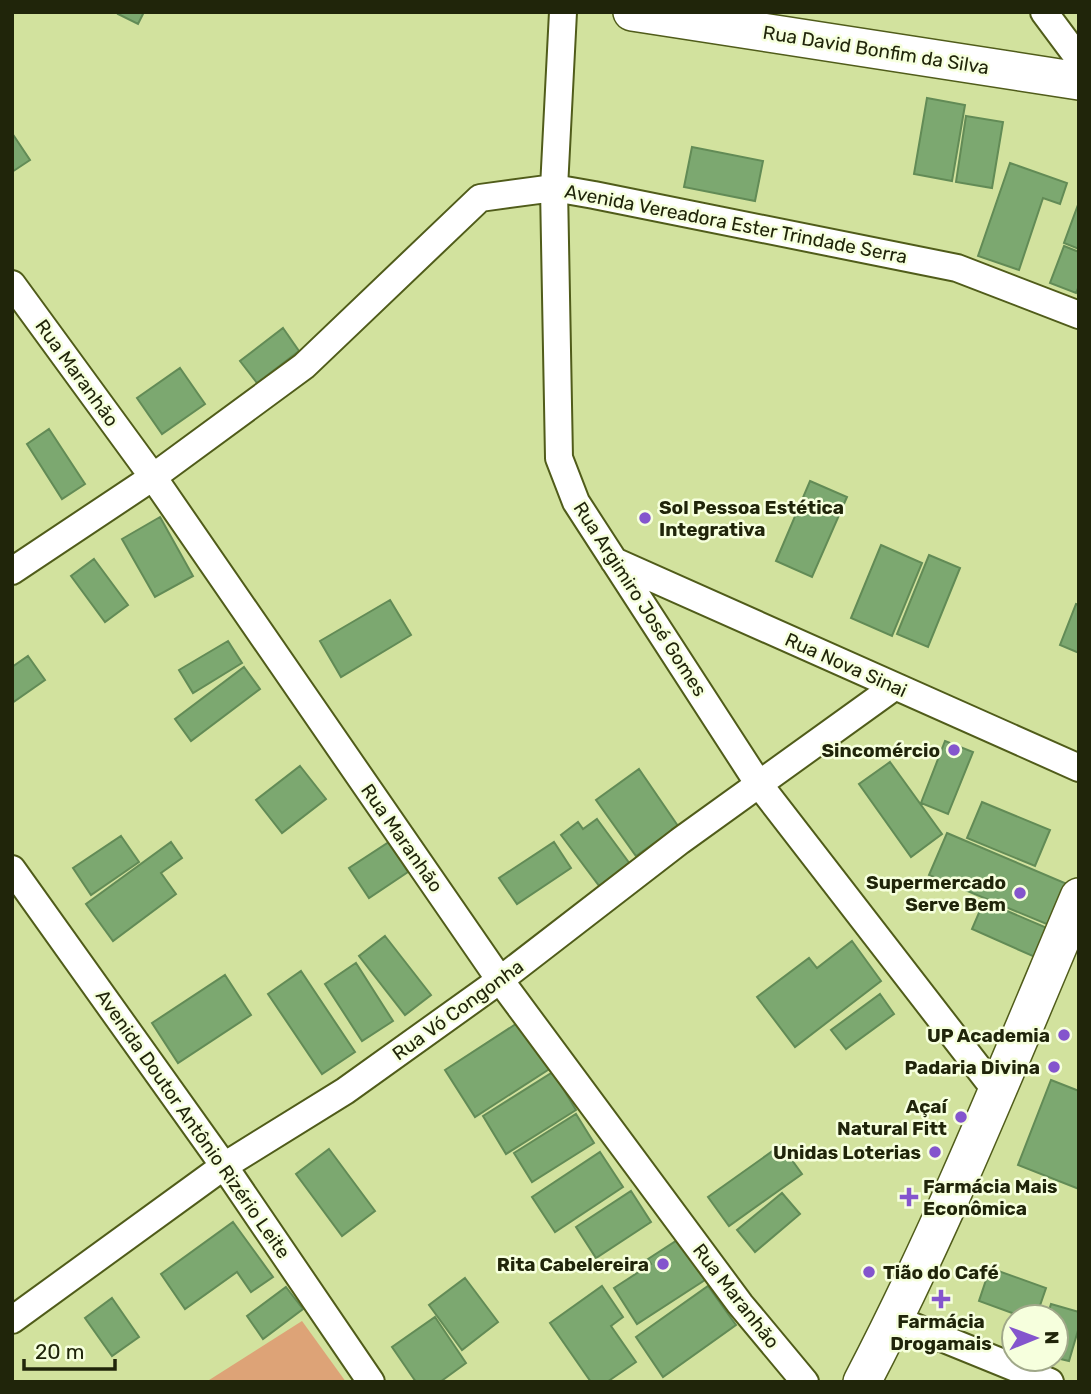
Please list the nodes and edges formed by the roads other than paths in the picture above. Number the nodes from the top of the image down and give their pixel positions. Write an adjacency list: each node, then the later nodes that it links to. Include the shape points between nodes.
1 (563, 12): 6 (street, Rua Argimiro José Gomes)
2 (632, 12): 5 (street, Rua David Bonfim da Silva)
3 (1044, 12): 4 (street)
4 (1079, 59)
5 (1079, 81)
6 (554, 188): 8 (street, Avenida Vereadora Ester Trindade Serra, via 957,268); 9 (street, Avenida Vereadora Ester Trindade Serra, via 480,198 304,366); 10 (street, Rua Argimiro José Gomes, via 559,457 576,502)
7 (12, 284): 9 (street, Rua Maranhão)
8 (1079, 315)
9 (153, 477): 11 (street, Avenida Vereadora Ester Trindade Serra); 17 (street, Rua Maranhão)
10 (614, 561): 12 (street, Rua Nova Sinai); 14 (street, Rua Argimiro José Gomes)
11 (12, 571)
12 (894, 687): 13 (street, Rua Nova Sinai); 14 (street, Rua Vó Congonha)
13 (1079, 768)
14 (758, 783): 17 (street, Rua Vó Congonha); 18 (street, Rua Argimiro José Gomes)
15 (12, 869): 19 (street, Avenida Doutor Antônio Rizério Leite)
16 (1079, 897): 18 (street)
17 (500, 980): 19 (street, Rua Vó Congonha, via 345,1091); 23 (street, Rua Maranhão, via 740,1304)
18 (996, 1092): 20 (street)
19 (224, 1166): 21 (street, Rua Vó Congonha); 22 (street, Avenida Doutor Antônio Rizério Leite)
20 (895, 1319): 24 (street); 25 (street)
21 (12, 1320)
22 (371, 1382)
23 (805, 1382)
24 (862, 1382)
25 (1050, 1382)

